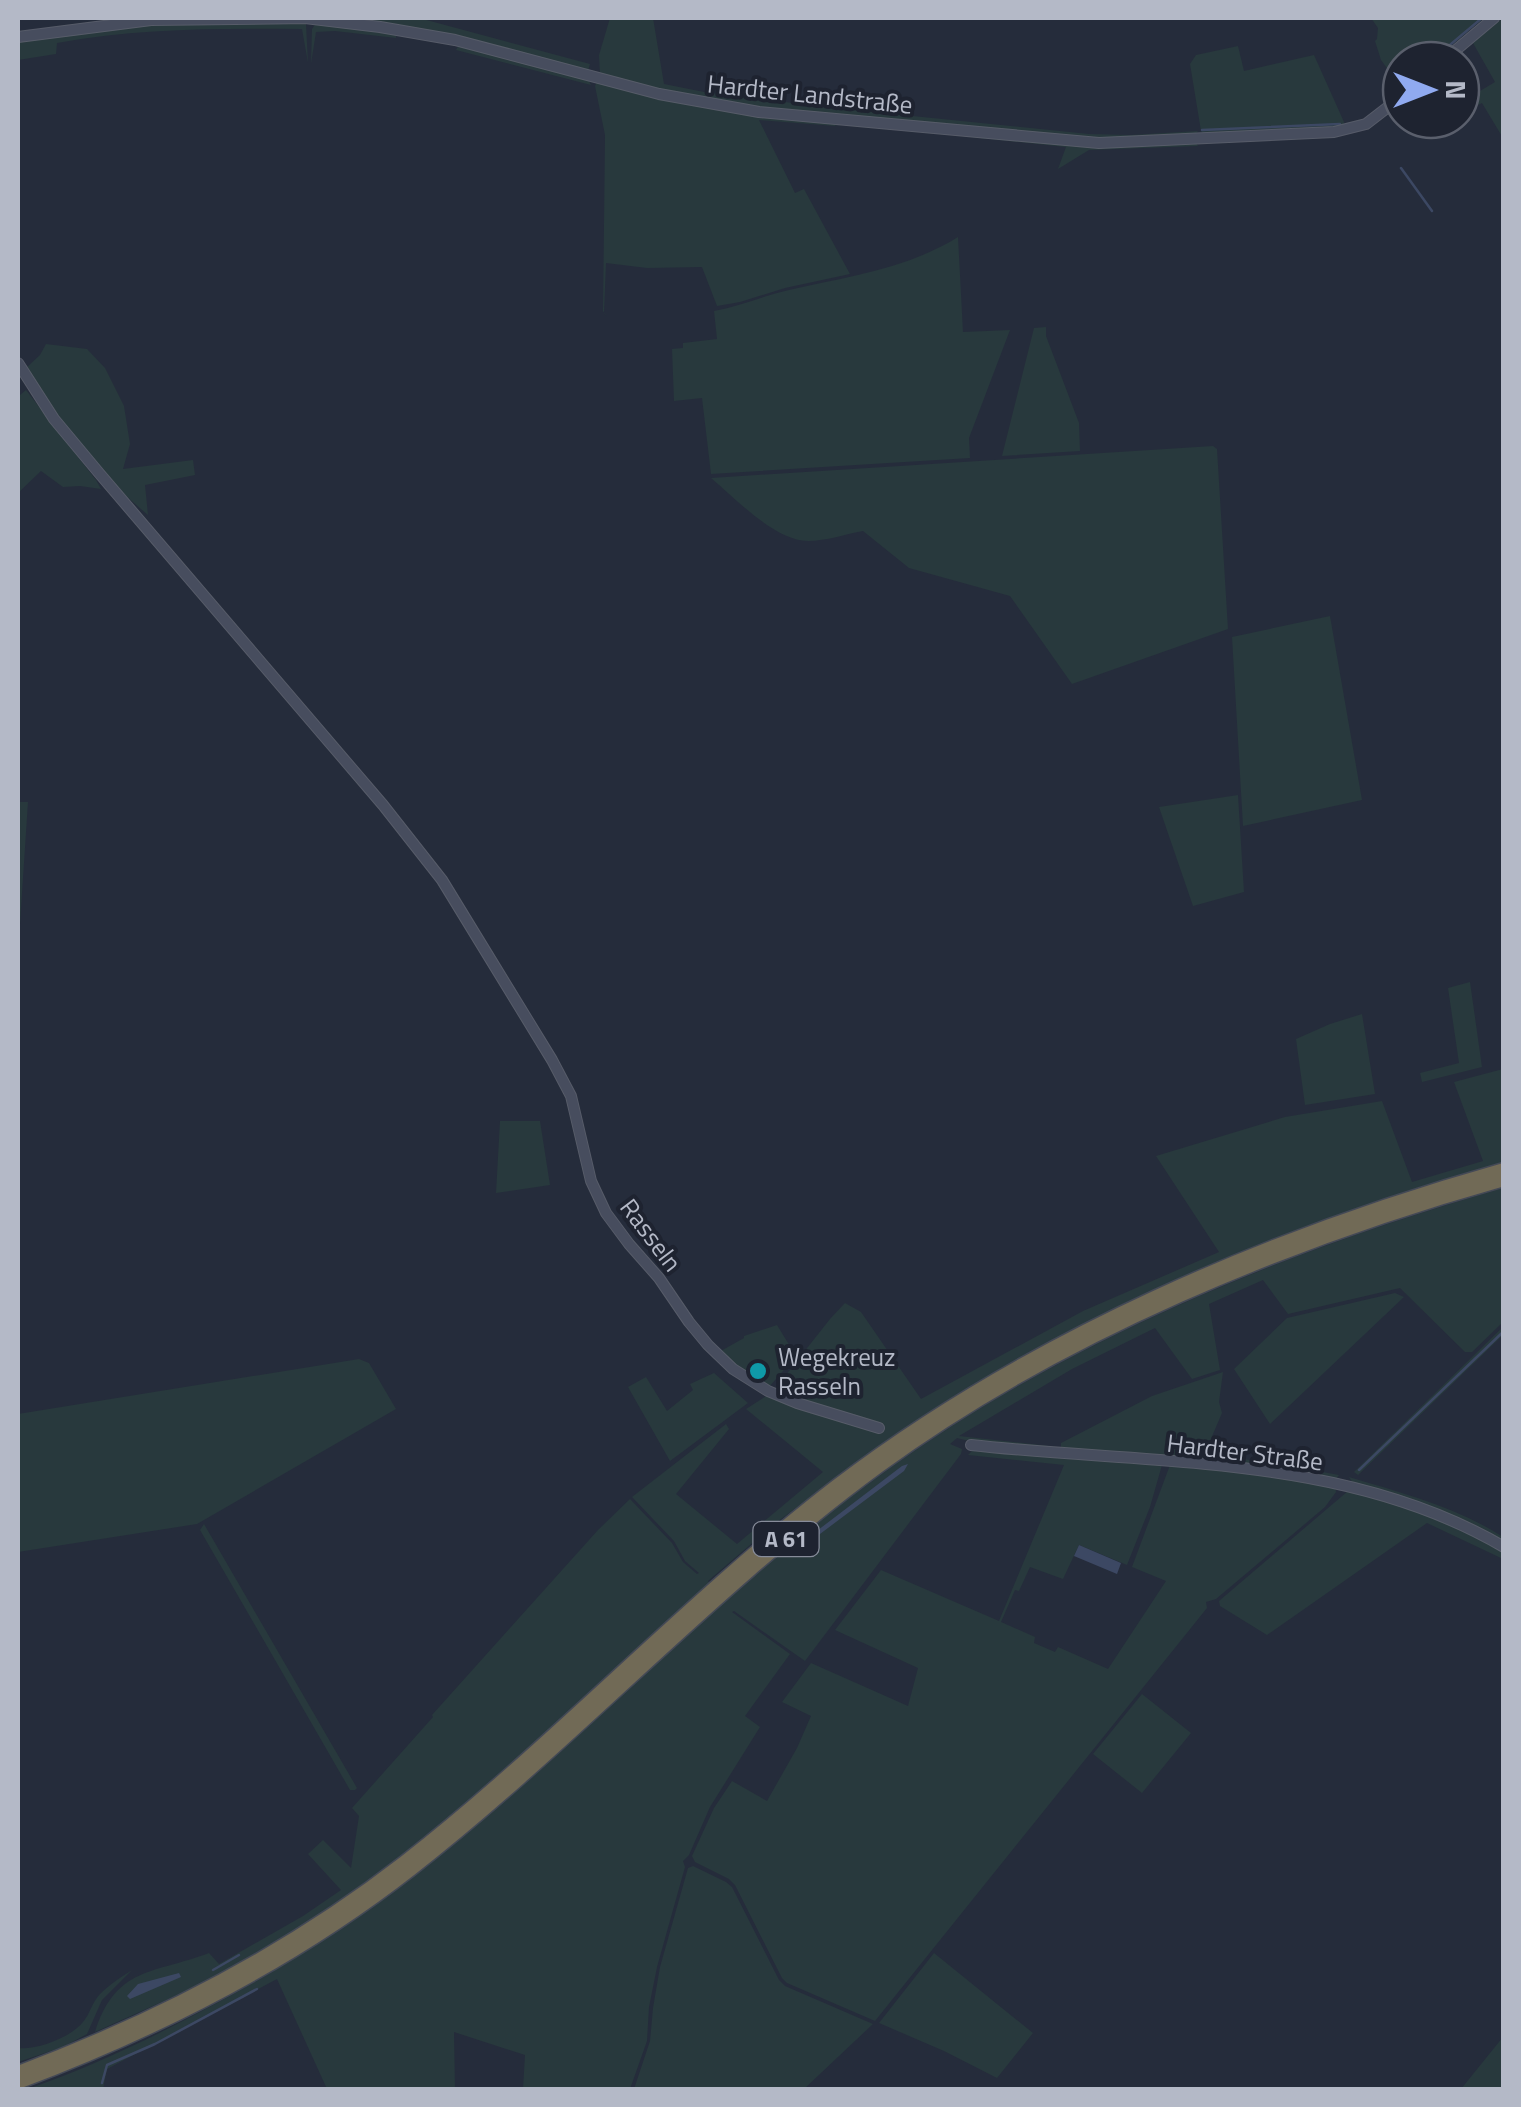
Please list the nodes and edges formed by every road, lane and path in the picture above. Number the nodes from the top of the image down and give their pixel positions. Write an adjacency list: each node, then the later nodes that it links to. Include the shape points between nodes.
1 (120, 18): 4 (main road, Hardter Landstraße)
2 (308, 18): 4 (main road, Hardter Landstraße, via 151,20); 6 (main road, Hardter Landstraße, via 455,40 660,94 760,112 1099,144 1314,134 1350,130)
3 (1494, 18): 5 (main road)
4 (18, 34)
5 (1468, 40)
6 (1381, 115)
7 (18, 364): 10 (main road, Rasseln, via 54,419 418,847 572,1096 591,1181 606,1213 708,1346 768,1391)
8 (1504, 1169): 13 (highway, A 61, via 1368,1212 1182,1285 960,1401 764,1543 488,1792 373,1885 231,1976 140,2023)
9 (1504, 1180): 14 (highway, A 61, via 1233,1275 1004,1386 803,1524 495,1800 348,1916 197,2006)
10 (879, 1428)
11 (970, 1445): 12 (main road, Hardter Straße, via 1222,1466 1342,1484 1422,1508)
12 (1504, 1547)
13 (18, 2069)
14 (18, 2083)

